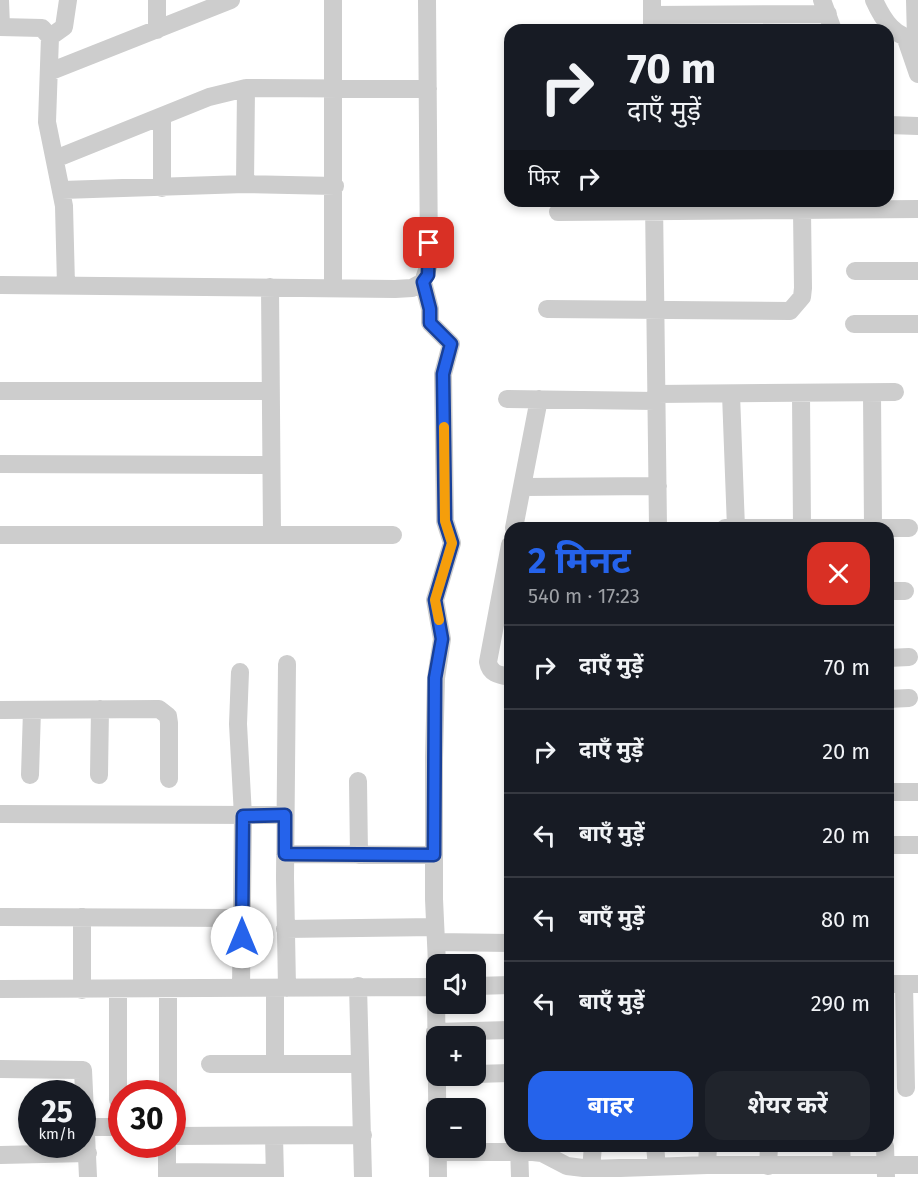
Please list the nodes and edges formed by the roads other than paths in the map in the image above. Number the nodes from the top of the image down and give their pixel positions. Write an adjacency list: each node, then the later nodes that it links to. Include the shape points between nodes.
1 (0, 0): 13 (street)
2 (68, 0): 16 (street, via 64,27)
3 (157, 0): 14 (street)
4 (231, 0): 14 (street)
5 (333, 0): 20 (street)
6 (427, 0): 22 (street)
7 (874, 0): 12 (street)
8 (915, 0): 17 (street)
9 (652, 15): 11 (street)
10 (827, 15): 11 (street)
11 (754, 22)
12 (888, 24)
13 (1, 27): 16 (street, via 42,28)
14 (158, 30): 18 (street)
15 (894, 30): 17 (street)
16 (50, 37): 18 (street)
17 (913, 39): 19 (street)
18 (49, 72): 26 (street, via 47,122)
19 (918, 74)
20 (334, 87): 21 (street); 22 (street); 28 (street)
21 (246, 88): 23 (street, via 209,97); 27 (street)
22 (428, 89): 39 (street, via 429,264)
23 (162, 117): 26 (street); 29 (street)
24 (894, 125): 25 (street)
25 (918, 126)
26 (55, 159): 30 (street)
27 (245, 184): 28 (street); 29 (street)
28 (334, 186): 43 (street)
29 (162, 188): 30 (street)
30 (62, 190): 41 (street)
31 (638, 207): 36 (street)
32 (654, 207): 45 (street)
33 (763, 207): 35 (street)
34 (918, 209): 35 (street)
35 (802, 211): 45 (street, via 802,297 790,310)
36 (558, 212)
37 (918, 271): 38 (street)
38 (855, 272)
39 (423, 282): 43 (street, via 395,290); 96 (street, via 430,323 451,344 443,385 445,521 452,543 435,600 442,639 435,678)
40 (0, 285): 41 (street)
41 (66, 285): 42 (street)
42 (270, 287): 43 (street); 49 (street)
43 (333, 288)
44 (547, 309): 45 (street)
45 (655, 311): 54 (street)
46 (854, 324): 47 (street)
47 (918, 324)
48 (0, 391): 49 (street)
49 (270, 391): 58 (street)
50 (895, 392): 51 (street)
51 (872, 393): 53 (street); 65 (street)
52 (731, 394): 53 (street); 54 (street); 63 (street)
53 (801, 394): 64 (street)
54 (656, 398): 56 (street); 60 (street)
55 (507, 399): 56 (street)
56 (539, 399): 59 (street)
57 (0, 464): 58 (street)
58 (271, 465): 68 (street)
59 (523, 486): 60 (street); 61 (street)
60 (658, 486): 62 (street)
61 (515, 522)
62 (658, 522)
63 (736, 522)
64 (801, 522)
65 (873, 522)
66 (894, 528): 67 (street)
67 (909, 528)
68 (272, 534): 69 (street); 70 (street)
69 (0, 535)
70 (393, 535)
71 (504, 608): 72 (street)
72 (502, 631): 77 (street, via 489,669)
73 (909, 657): 74 (street)
74 (894, 658)
75 (287, 664): 90 (street)
76 (240, 672): 91 (street, via 238,724)
77 (504, 676)
78 (909, 698): 79 (street)
79 (894, 699)
80 (100, 709): 82 (street); 84 (street); 85 (street, via 164,712 169,723)
81 (0, 710): 82 (street)
82 (32, 710): 83 (street)
83 (30, 775)
84 (99, 775)
85 (169, 779)
86 (358, 781): 95 (street)
87 (894, 792): 88 (street)
88 (918, 792)
89 (0, 814): 91 (street)
90 (285, 815): 91 (street); 94 (street)
91 (243, 816): 99 (street)
92 (918, 845): 93 (street)
93 (894, 846)
94 (285, 854): 95 (street); 100 (street)
95 (359, 855): 96 (street)
96 (434, 855): 101 (street)
97 (0, 917): 98 (street)
98 (82, 917): 99 (street); 114 (street)
99 (242, 918): 109 (street)
100 (285, 929): 101 (street); 110 (street)
101 (435, 934): 102 (street); 103 (street)
102 (504, 942)
103 (436, 954)
104 (903, 984): 126 (street)
105 (358, 986): 108 (street); 110 (street); 119 (street)
106 (486, 986): 107 (street)
107 (504, 986)
108 (426, 987)
109 (241, 988): 110 (street); 113 (street)
110 (281, 988): 118 (street)
111 (0, 989): 114 (street)
112 (118, 989): 113 (street); 114 (street); 124 (street)
113 (168, 989): 125 (street)
114 (82, 990)
115 (504, 1030): 116 (street)
116 (486, 1031)
117 (210, 1064): 118 (street)
118 (275, 1064): 119 (street)
119 (360, 1064): 127 (street)
120 (0, 1069): 123 (street, via 83,1070)
121 (504, 1073): 122 (street)
122 (486, 1074)
123 (84, 1080)
124 (118, 1080)
125 (168, 1080)
126 (906, 1088)
127 (363, 1135): 129 (street); 155 (street)
128 (186, 1136): 129 (street)
129 (274, 1136): 153 (street)
130 (486, 1150): 131 (street)
131 (504, 1150)
132 (519, 1152): 157 (street)
133 (533, 1152): 150 (street, via 567,1166)
134 (592, 1152): 150 (street)
135 (656, 1152): 149 (street)
136 (708, 1152): 145 (street)
137 (769, 1152): 148 (street)
138 (841, 1152): 146 (street)
139 (0, 1155): 140 (street)
140 (18, 1155)
141 (88, 1158): 154 (street)
142 (167, 1158): 152 (street)
143 (436, 1158): 156 (street)
144 (885, 1162): 146 (street); 147 (street)
145 (707, 1165): 148 (street); 149 (street)
146 (842, 1165): 151 (street)
147 (918, 1165)
148 (768, 1166): 151 (street)
149 (657, 1167): 150 (street)
150 (591, 1169)
151 (819, 1172)
152 (167, 1174): 153 (street)
153 (275, 1175)
154 (88, 1177)
155 (363, 1177)
156 (438, 1177)
157 (520, 1177)

